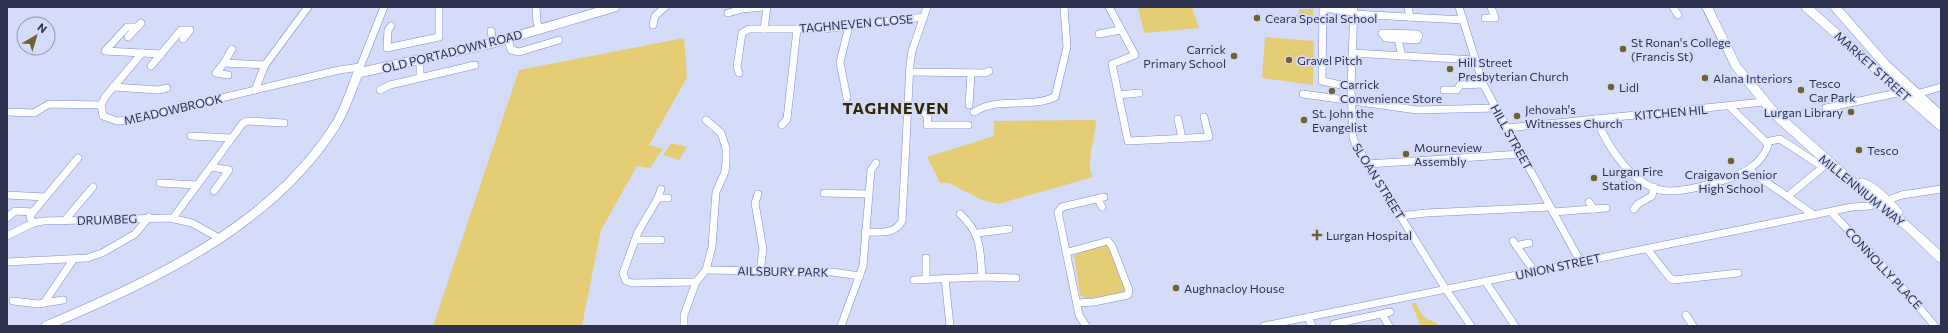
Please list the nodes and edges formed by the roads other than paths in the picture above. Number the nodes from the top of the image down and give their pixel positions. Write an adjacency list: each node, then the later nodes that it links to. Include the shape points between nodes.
1 (308, 7): 50 (street)
2 (384, 7): 53 (street)
3 (439, 7): 28 (street, via 439,37 387,48 388,30)
4 (536, 7): 30 (street)
5 (614, 7): 30 (main road, OLD PORTADOWN ROAD)
6 (665, 7): 27 (street, via 655,16)
7 (763, 7): 21 (street)
8 (767, 7): 31 (street)
9 (926, 7): 23 (street)
10 (1064, 7): 85 (street, via 1067,47 1055,97 1040,104 981,105)
11 (1109, 7): 34 (street)
12 (1324, 7): 20 (street); 62 (street, via 1322,81)
13 (1408, 7): 24 (street)
14 (1459, 7): 26 (street, HILL STREET)
15 (1491, 7): 25 (street, via 1495,18)
16 (1673, 7): 22 (street)
17 (1707, 7): 76 (highway, MILLENNIUM WAY, via 1736,66)
18 (1806, 7): 68 (main road, MARKET STREET)
19 (1834, 7): 70 (main road, MARKET STREET, via 1885,65)
20 (1353, 11): 24 (street); 44 (street, SLOAN STREET)
21 (728, 13)
22 (1678, 15)
23 (924, 17): 29 (street, TAGHNEVEN CLOSE); 55 (street, via 912,50)
24 (1410, 17): 26 (street)
25 (1485, 18)
26 (1463, 20): 48 (street, HILL STREET)
27 (653, 25)
28 (391, 26)
29 (849, 26): 32 (street, TAGHNEVEN CLOSE); 73 (street, via 840,62)
30 (540, 28): 38 (main road, OLD PORTADOWN ROAD)
31 (764, 28): 32 (street, TAGHNEVEN CLOSE); 56 (street, TAGHNEVEN CLOSE, via 749,29 742,33 737,67)
32 (797, 29): 93 (street, via 787,119)
33 (491, 30): 41 (street)
34 (1120, 30): 35 (street); 72 (street, via 1135,55 1112,64)
35 (1098, 34)
36 (128, 37): 43 (street, via 139,25 127,27 105,51)
37 (183, 39): 45 (street, via 190,30 181,30)
38 (508, 39): 40 (street, via 512,54); 41 (main road, OLD PORTADOWN ROAD)
39 (1398, 39): 39 (street, via 1386,38 1382,33 1416,34 1419,38); 46 (street)
40 (561, 40)
41 (493, 43): 47 (main road, OLD PORTADOWN ROAD)
42 (232, 49): 49 (street, MEADOWBROOK)
43 (142, 53): 45 (street); 61 (street)
44 (1352, 53): 46 (street); 62 (street, SLOAN STREET)
45 (161, 54): 52 (street)
46 (1402, 56): 48 (street)
47 (420, 60): 53 (main road, OLD PORTADOWN ROAD); 59 (street)
48 (1475, 60): 60 (street, HILL STREET)
49 (224, 63): 50 (street); 58 (street, MEADOWBROOK, via 216,73)
50 (265, 65): 65 (street)
51 (475, 65): 59 (street, via 466,64)
52 (151, 66)
53 (359, 70): 65 (street, MEADOWBROOK); 143 (main road, via 336,125 311,158 279,192)
54 (989, 71): 57 (street)
55 (909, 72): 57 (street); 140 (street, via 902,221 900,227 893,231)
56 (739, 73)
57 (971, 73): 79 (street)
58 (228, 75)
59 (420, 78): 66 (street, via 389,83)
60 (1483, 84): 67 (street, via 1460,84 1457,90); 81 (street, HILL STREET)
61 (113, 87): 64 (street, MEADOWBROOK, via 158,90); 77 (street)
62 (1351, 87): 75 (street, SLOAN STREET)
63 (1941, 87): 70 (street)
64 (166, 88)
65 (255, 90): 77 (street, MEADOWBROOK, via 129,120 117,121 103,116)
66 (380, 90)
67 (1444, 90)
68 (1902, 92): 70 (street); 78 (street); 94 (main road, MARKET STREET)
69 (1139, 93): 72 (street)
70 (1915, 93): 86 (main road, MARKET STREET)
71 (1303, 94): 75 (street)
72 (1118, 95): 98 (street, via 1128,141)
73 (847, 98)
74 (1838, 99): 78 (street)
75 (1352, 101): 81 (street, via 1426,111); 104 (street, SLOAN STREET, via 1353,137)
76 (1764, 102): 80 (street, KITCHEN HIL); 100 (highway, MILLENNIUM WAY, via 1786,126)
77 (100, 104): 84 (street, via 49,104 34,113)
78 (1844, 104): 82 (street)
79 (969, 105)
80 (1730, 106): 89 (street, KITCHEN HIL); 99 (street)
81 (1496, 108): 95 (street, HILL STREET)
82 (1826, 108)
83 (921, 111): 92 (street, via 928,116 927,125)
84 (8, 112)
85 (974, 112)
86 (1941, 116)
87 (1204, 117): 98 (street, via 1209,137)
88 (1178, 119): 98 (street)
89 (1596, 119): 95 (street, KITCHEN HIL); 110 (street, via 1611,150 1623,165 1636,177)
90 (706, 120): 154 (street, via 721,133 726,148 726,163 716,192 712,247)
91 (284, 123): 97 (street, via 247,121)
92 (968, 124)
93 (782, 125)
94 (1941, 126)
95 (1507, 128): 101 (street, HILL STREET)
96 (191, 136): 97 (street)
97 (231, 138): 105 (street)
98 (1182, 139)
99 (1766, 142): 106 (street, via 1767,150); 118 (street, via 1780,139 1823,167)
100 (1815, 151): 122 (highway, MILLENNIUM WAY); 122 (highway, MILLENNIUM WAY)
101 (1521, 154): 104 (street); 128 (street, HILL STREET)
102 (78, 158): 119 (street)
103 (876, 163): 116 (street, via 871,170)
104 (1367, 164): 133 (street, SLOAN STREET)
105 (211, 167): 108 (street); 113 (street, via 229,170)
106 (1749, 170): 110 (street, via 1696,187 1668,191); 118 (street)
107 (160, 183): 108 (street)
108 (197, 185): 136 (street)
109 (93, 187): 137 (street, DRUMBEG)
110 (1654, 187): 127 (street, via 1652,196)
111 (661, 189): 120 (street)
112 (1941, 189): 122 (street, UNION STREET)
113 (214, 191)
114 (824, 193): 116 (street)
115 (758, 194): 155 (street, via 756,203 763,249)
116 (868, 194): 140 (street)
117 (7, 195): 119 (street)
118 (1788, 196): 132 (street)
119 (45, 197): 129 (street)
120 (658, 198): 121 (street); 144 (street)
121 (668, 198)
122 (1879, 200): 130 (street, UNION STREET); 150 (highway, MILLENNIUM WAY)
123 (1589, 202): 126 (street)
124 (1102, 207): 148 (street, via 1101,198 1059,209)
125 (1606, 208): 126 (street)
126 (1594, 209): 128 (street)
127 (1634, 209)
128 (1552, 210): 133 (street); 152 (street, HILL STREET)
129 (33, 212): 135 (street, via 15,211); 138 (street, via 30,217)
130 (1831, 212): 132 (street, UNION STREET); 187 (street, CONNOLLY PLACE, via 1888,271)
131 (960, 214): 141 (street)
132 (1814, 215): 147 (street, UNION STREET)
133 (1400, 216): 166 (street, SLOAN STREET)
134 (149, 217): 136 (street, DRUMBEG); 137 (street, DRUMBEG); 151 (street, DRUMBEG, via 135,234 120,244 102,253)
135 (7, 218)
136 (173, 218): 143 (street, DRUMBEG, via 201,226)
137 (65, 220): 138 (street, DRUMBEG)
138 (33, 223): 142 (street, DRUMBEG)
139 (1009, 229): 141 (street)
140 (866, 232): 158 (street)
141 (978, 233): 159 (street)
142 (7, 236)
143 (219, 238): 171 (main road, via 171,268)
144 (635, 240): 145 (street); 165 (street, via 623,273 626,281)
145 (661, 240)
146 (1529, 243): 156 (street, via 1514,243)
147 (1647, 249): 152 (street, UNION STREET); 157 (street, via 1674,280)
148 (1068, 252): 170 (street); 170 (street, via 1108,241 1129,290 1128,295)
149 (926, 258): 162 (street)
150 (1941, 258)
151 (73, 260): 153 (street, DRUMBEG); 169 (street)
152 (1580, 261): 156 (street, UNION STREET)
153 (7, 262)
154 (706, 270): 155 (street, AILSBURY PARK); 165 (street)
155 (760, 271): 158 (street, AILSBURY PARK, via 832,272)
156 (1534, 271): 164 (street, UNION STREET)
157 (1738, 273)
158 (860, 276): 178 (street)
159 (982, 277): 160 (street); 161 (street)
160 (945, 278): 162 (street); 179 (street)
161 (1016, 278)
162 (926, 279): 163 (street)
163 (914, 280)
164 (1485, 281): 166 (street, UNION STREET); 185 (street)
165 (696, 282): 177 (street, via 684,315)
166 (1445, 288): 173 (street, UNION STREET); 184 (street, SLOAN STREET)
167 (63, 300): 169 (street)
168 (13, 301): 169 (street, via 21,304)
169 (44, 303)
170 (1077, 303): 180 (street, via 1082,322)
171 (74, 314): 175 (main road); 176 (main road)
172 (1686, 316): 186 (street)
173 (1308, 317): 181 (street, UNION STREET); 182 (street)
174 (1334, 324): 183 (street, via 1386,313)
175 (46, 326)
176 (61, 326)
177 (684, 326)
178 (841, 326)
179 (950, 326)
180 (1086, 326)
181 (1264, 326)
182 (1312, 326)
183 (1390, 326)
184 (1471, 326)
185 (1515, 326)
186 (1692, 326)
187 (1935, 326)

